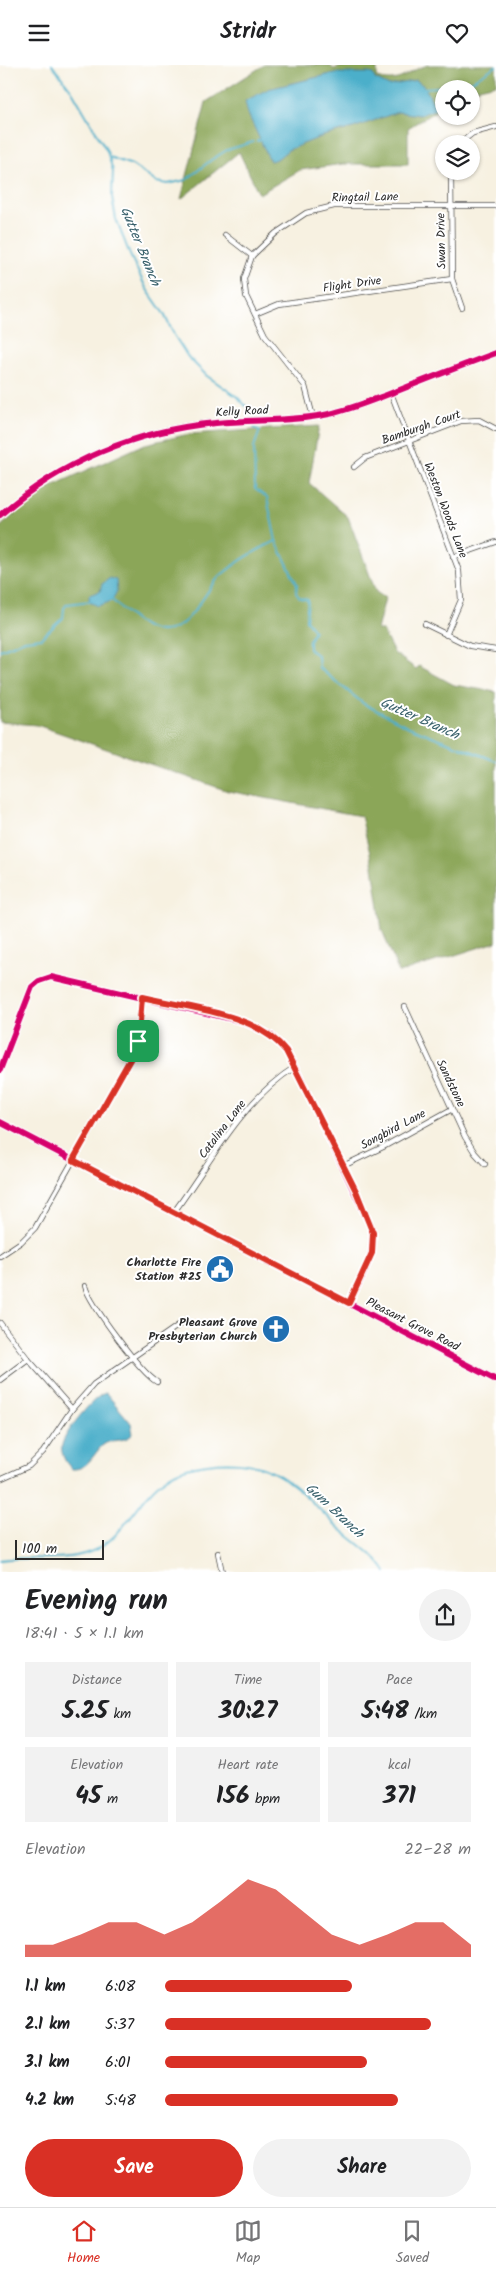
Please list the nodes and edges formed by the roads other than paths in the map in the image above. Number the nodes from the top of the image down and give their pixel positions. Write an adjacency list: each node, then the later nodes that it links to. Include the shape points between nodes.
1 (496, 127): 2 (street)
2 (470, 135)
3 (451, 180): 4 (street, Swan Drive)
4 (451, 206): 5 (street, Ringtail Lane); 7 (street, Ringtail Lane, via 334,206 321,209 306,213 280,230); 8 (street, Swan Drive)
5 (496, 206)
6 (225, 235): 7 (street)
7 (252, 256): 10 (street, Ringtail Lane, via 244,283)
8 (452, 279): 9 (street, Swan Drive); 10 (street, Flight Drive, via 279,305)
9 (462, 308)
10 (255, 314): 13 (street, Ringtail Lane, via 269,340 305,386)
11 (496, 353): 12 (street, Kelly Road)
12 (391, 393): 13 (street, Kelly Road, via 348,409); 15 (street, Weston Woods Lane)
13 (313, 417): 17 (street, Kelly Road, via 176,427 148,434 105,450 52,476)
14 (496, 429): 15 (street, Bamburgh Court, via 479,420 461,421)
15 (409, 440): 16 (street, Bamburgh Court, via 365,458); 19 (street, Weston Woods Lane)
16 (354, 467)
17 (0, 515)
18 (496, 542): 19 (street)
19 (453, 557): 21 (street, Weston Woods Lane, via 462,590 457,612)
20 (425, 624): 21 (street)
21 (446, 635): 22 (street, via 470,646)
22 (496, 651)
23 (142, 997): 25 (street, via 254,1025 279,1042); 26 (street, via 58,978 39,981 28,996); 29 (street, via 139,1034 132,1056)
24 (405, 1007): 27 (street, Sandstone)
25 (295, 1067): 31 (street); 32 (street, Catalina Lane, via 273,1084 246,1113)
26 (0, 1070)
27 (452, 1109): 30 (street, Sandstone, via 475,1153); 31 (street, Songbird Lane)
28 (0, 1122): 29 (street, Pleasant Grove Road)
29 (73, 1160): 32 (street, Pleasant Grove Road); 33 (street, via 35,1228)
30 (486, 1163)
31 (343, 1166): 35 (street, via 367,1217 374,1241 368,1263)
32 (174, 1212): 35 (street, Pleasant Grove Road)
33 (0, 1256)
34 (86, 1286): 38 (street, via 89,1297)
35 (349, 1303): 41 (street, Pleasant Grove Road)
36 (186, 1320): 38 (street)
37 (0, 1323): 39 (street)
38 (133, 1357): 42 (street); 43 (street, via 94,1384)
39 (28, 1359): 40 (street); 43 (street)
40 (0, 1380)
41 (496, 1380)
42 (157, 1383)
43 (72, 1409): 44 (street, via 44,1451 29,1466)
44 (0, 1479)
45 (218, 1553): 46 (street)
46 (222, 1572)

